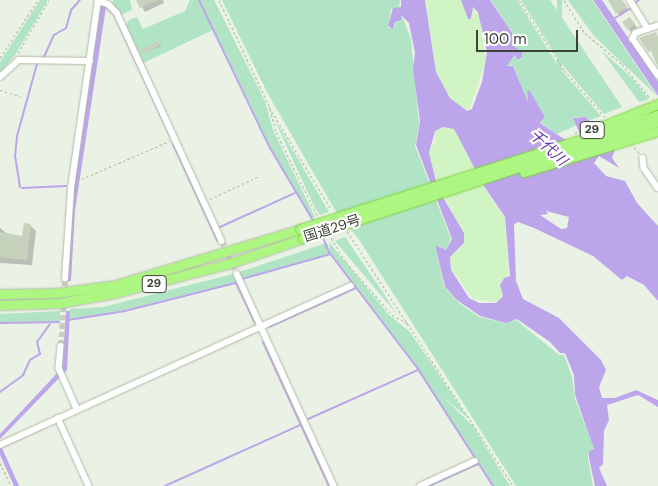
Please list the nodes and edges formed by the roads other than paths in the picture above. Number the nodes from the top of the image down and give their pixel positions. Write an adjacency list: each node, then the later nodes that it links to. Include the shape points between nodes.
1 (630, 0): 4 (street)
2 (98, 1): 5 (street); 17 (street, via 117,13)
3 (658, 26): 4 (street)
4 (648, 29): 6 (street, via 636,33 633,39)
5 (90, 61): 7 (street, via 14,62); 19 (street, via 72,181)
6 (657, 73)
7 (0, 77)
8 (656, 103): 12 (highway, 29, bridge)
9 (658, 114): 12 (highway, 国道29号 / 29, bridge)
10 (658, 121): 15 (highway, 国道29号 / 29, bridge)
11 (658, 132): 15 (highway, 29, bridge, via 468,189)
12 (526, 157): 16 (highway, 国道29号 / 29, bridge)
13 (643, 158): 14 (street, via 644,168)
14 (658, 188)
15 (454, 189): 16 (highway, 国道29号 / 29, bridge)
16 (302, 234): 21 (highway, 国道29号 / 29, via 115,285 56,293); 22 (highway, 国道29号 / 29, via 231,263 115,293 59,302)
17 (222, 241)
18 (237, 274): 23 (street)
19 (65, 279)
20 (351, 286): 23 (street)
21 (0, 294)
22 (0, 305)
23 (261, 326): 25 (street); 30 (street)
24 (61, 346): 25 (street, via 59,368)
25 (77, 409): 26 (street)
26 (58, 418): 27 (street); 29 (street)
27 (0, 444)
28 (475, 461): 31 (street)
29 (89, 486)
30 (334, 486)
31 (420, 486)

